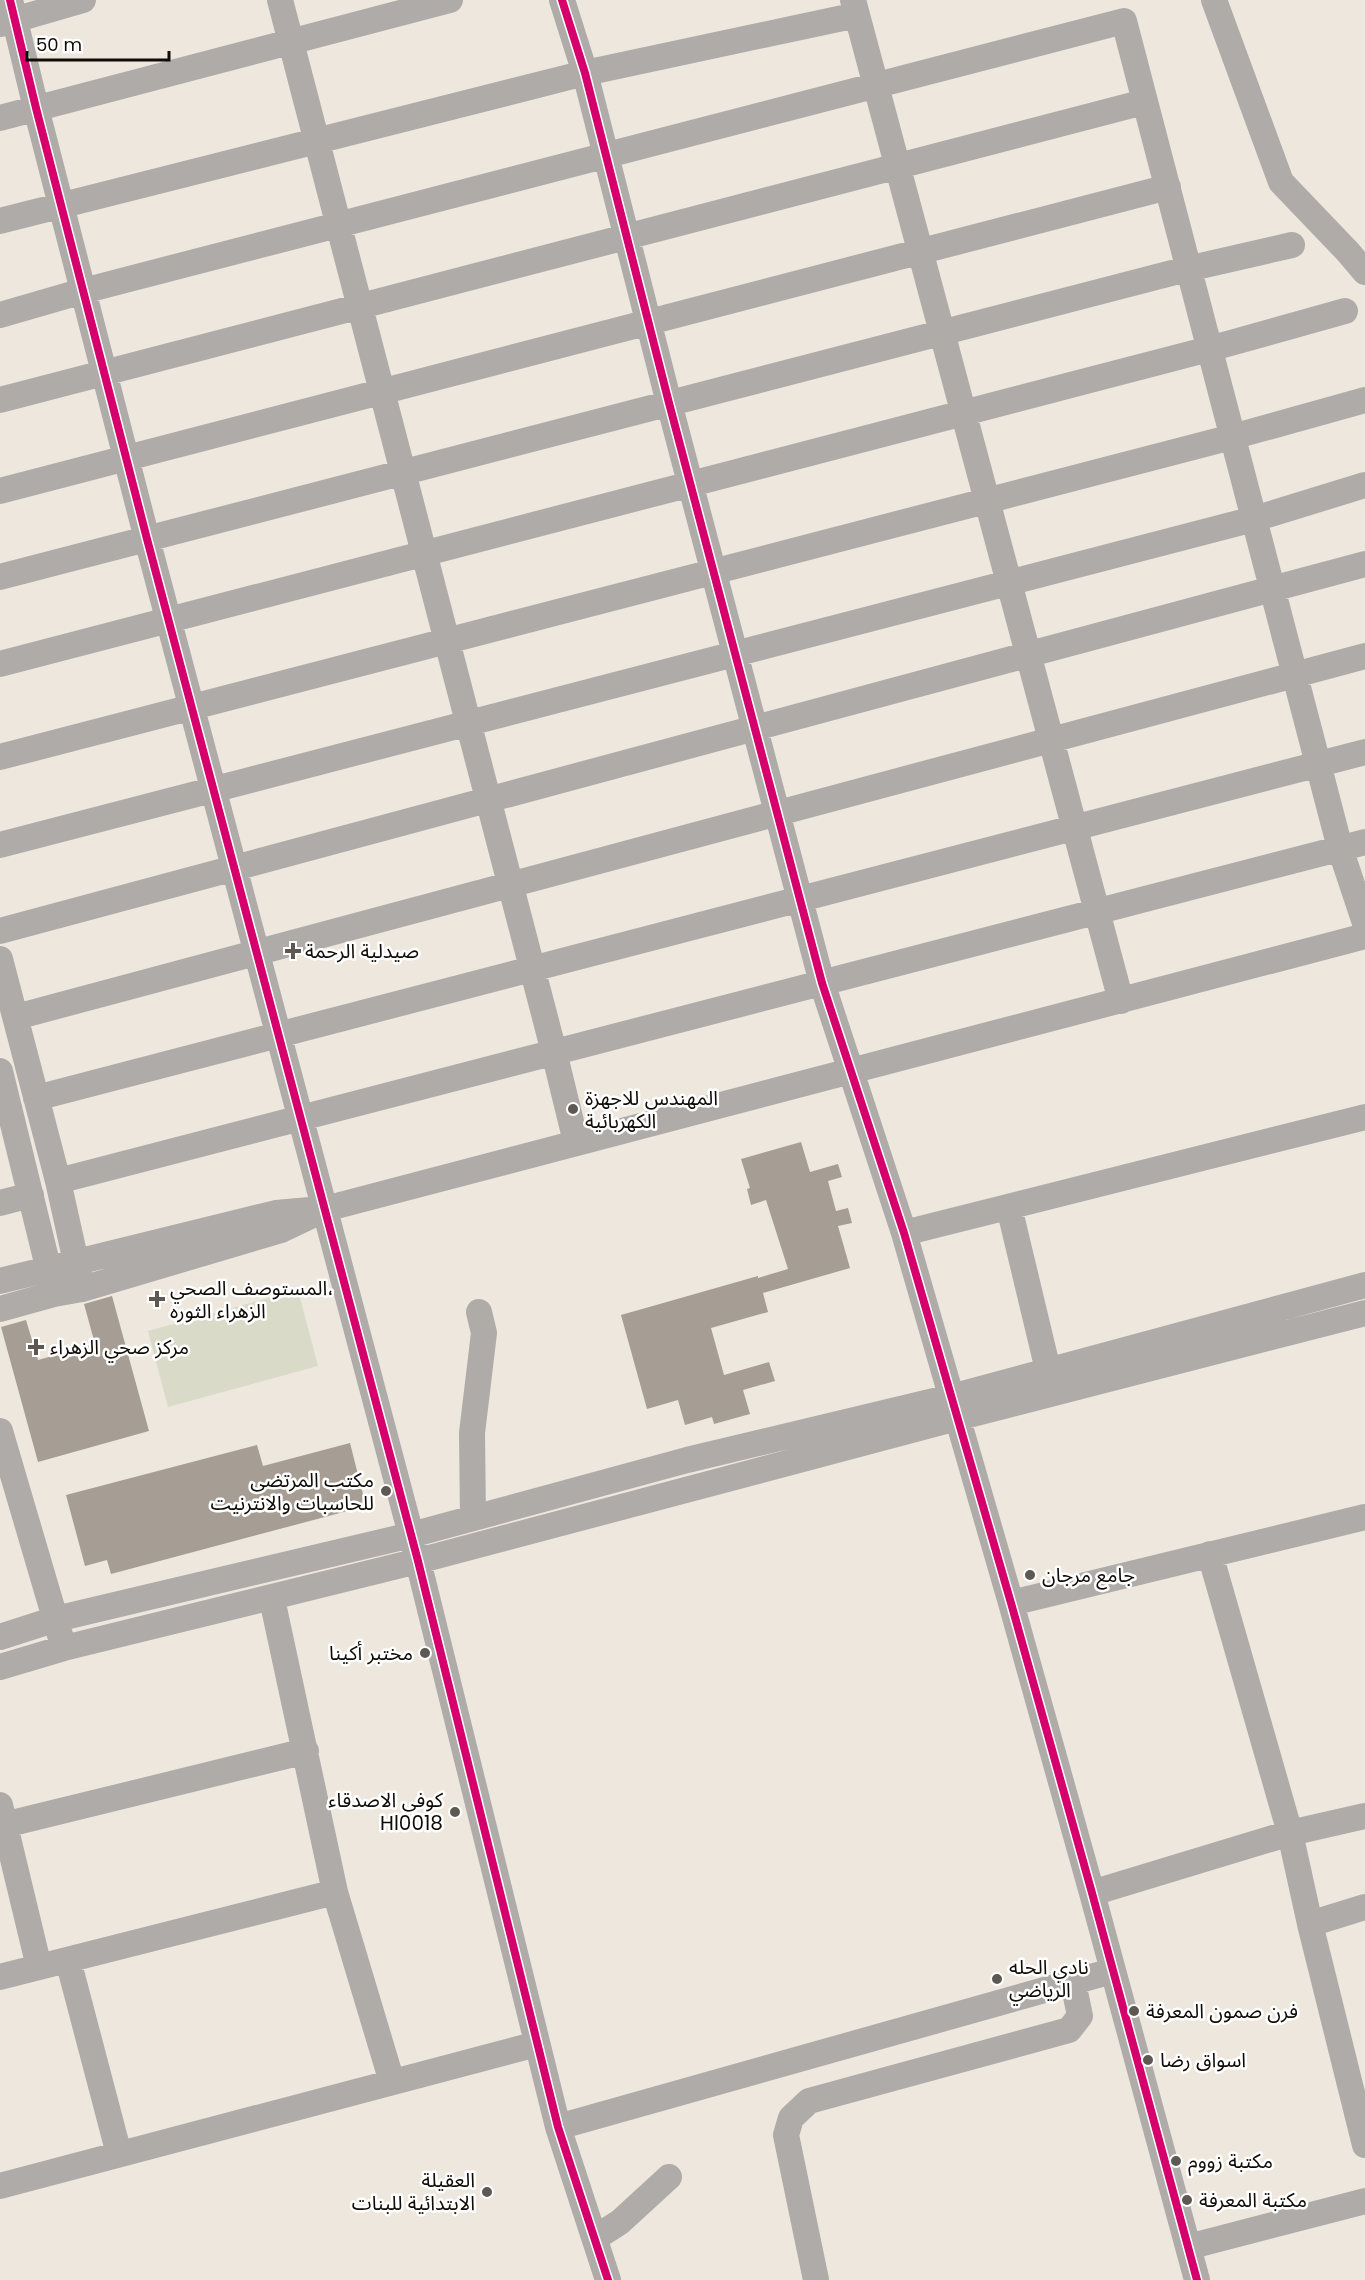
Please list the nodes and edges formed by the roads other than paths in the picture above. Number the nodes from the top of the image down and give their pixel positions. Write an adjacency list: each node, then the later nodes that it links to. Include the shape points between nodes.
1 (83, 0): 7 (street)
2 (280, 0): 8 (street)
3 (450, 0): 8 (street)
4 (562, 0): 9 (street)
5 (1214, 0): 23 (street, via 1281,182)
6 (855, 8): 9 (street); 10 (street)
7 (8, 14): 12 (street)
8 (291, 42): 12 (street); 14 (street)
9 (585, 73): 14 (street); 15 (street)
10 (875, 85): 11 (street, via 1124,21); 15 (street); 16 (street)
11 (1144, 102): 16 (street); 17 (street)
12 (36, 108): 13 (street); 18 (street)
13 (0, 118)
14 (317, 141): 18 (street); 20 (street)
15 (606, 155): 20 (street); 21 (street)
16 (897, 166): 21 (street); 24 (street)
17 (1167, 187): 24 (street); 25 (street)
18 (61, 206): 19 (street); 27 (street)
19 (0, 221)
20 (338, 225): 27 (street); 28 (street)
21 (627, 237): 28 (street); 31 (street)
22 (1292, 245): 25 (street)
23 (1357, 245): 26 (street)
24 (920, 252): 31 (street); 32 (street)
25 (1187, 269): 32 (street); 33 (street)
26 (1365, 272)
27 (83, 291): 30 (street); 34 (street)
28 (359, 306): 34 (street); 35 (street)
29 (1345, 311): 33 (street)
30 (0, 315)
31 (649, 322): 35 (street); 38 (street)
32 (942, 332): 38 (street); 39 (street)
33 (1209, 349): 39 (street); 40 (street)
34 (104, 373): 36 (street); 41 (street)
35 (382, 392): 41 (street); 42 (street)
36 (0, 400)
37 (1365, 400): 40 (street)
38 (669, 403): 42 (street); 43 (street)
39 (963, 413): 43 (street); 46 (street)
40 (1232, 436): 46 (street); 47 (street)
41 (127, 458): 45 (street); 48 (street)
42 (402, 473): 48 (street); 49 (street)
43 (692, 484): 49 (street); 51 (street)
44 (1365, 485): 47 (street)
45 (0, 491)
46 (987, 500): 51 (street); 53 (street)
47 (1254, 519): 53 (street); 54 (street)
48 (147, 539): 52 (street); 55 (street)
49 (424, 554): 55 (street); 56 (street)
50 (1365, 564): 54 (street)
51 (714, 571): 56 (street); 57 (street)
52 (0, 577)
53 (1009, 583): 57 (street); 58 (street)
54 (1271, 589): 58 (street); 61 (street)
55 (169, 620): 60 (street); 62 (street)
56 (447, 641): 62 (street); 63 (street)
57 (736, 654): 63 (street); 64 (street)
58 (1028, 655): 64 (street); 65 (street)
59 (1365, 656): 61 (street)
60 (0, 664)
61 (1295, 675): 65 (street); 68 (street)
62 (192, 707): 67 (street); 69 (street)
63 (468, 723): 69 (street); 70 (street)
64 (754, 728): 70 (street); 71 (street)
65 (1051, 740): 71 (street); 72 (street)
66 (1365, 752): 68 (street)
67 (0, 757)
68 (1318, 765): 72 (street); 75 (street)
69 (213, 790): 74 (street); 76 (street)
70 (487, 800): 76 (street); 77 (street)
71 (778, 814): 77 (street); 78 (street)
72 (1075, 828): 78 (street); 79 (street)
73 (1365, 842): 75 (street)
74 (0, 845)
75 (1340, 848): 79 (street); 80 (street)
76 (233, 869): 81 (street); 83 (street)
77 (511, 885): 83 (street); 85 (street)
78 (800, 900): 85 (street); 86 (street)
79 (1097, 911): 86 (street); 87 (street)
80 (1365, 923)
81 (0, 931)
82 (1365, 936): 87 (street)
83 (256, 953): 88 (street); 89 (street)
84 (0, 959): 88 (street)
85 (532, 969): 89 (street); 90 (street)
86 (822, 982): 90 (street); 92 (street)
87 (1121, 1001): 92 (street)
88 (16, 1017): 93 (street)
89 (278, 1036): 93 (street); 96 (street)
90 (554, 1052): 96 (street); 97 (street)
91 (0, 1071): 94 (street)
92 (852, 1071): 97 (street); 103 (street)
93 (36, 1098): 98 (street)
94 (6, 1115): 99 (street)
95 (1365, 1117): 101 (street)
96 (299, 1119): 98 (street); 102 (street)
97 (576, 1142): 102 (street)
98 (58, 1181): 104 (street)
99 (31, 1195): 100 (street); 105 (street)
100 (0, 1203)
101 (1009, 1207): 103 (street); 113 (street)
102 (325, 1209): 104 (street, via 276,1213); 108 (street, via 281,1230); 118 (street)
103 (904, 1233): 114 (street)
104 (76, 1262): 105 (street); 108 (street)
105 (48, 1268): 106 (street); 109 (street)
106 (0, 1281)
107 (1365, 1285): 113 (street)
108 (82, 1289): 109 (street)
109 (54, 1294): 110 (street)
110 (0, 1309)
111 (479, 1312): 117 (street, via 484,1333 472,1433)
112 (1363, 1321): 114 (street)
113 (1048, 1371): 114 (street)
114 (954, 1407): 117 (street, via 687,1460); 120 (street); 122 (street)
115 (0, 1431): 123 (street)
116 (1365, 1516): 119 (street)
117 (473, 1518): 118 (street)
118 (411, 1534): 120 (street); 123 (street)
119 (1210, 1554): 122 (street); 130 (street)
120 (418, 1561): 121 (street); 140 (street)
121 (272, 1599): 125 (street); 127 (street)
122 (1011, 1603): 132 (street)
123 (56, 1619): 124 (street); 125 (street)
124 (0, 1637)
125 (64, 1648): 126 (street)
126 (0, 1667)
127 (306, 1751): 128 (street); 131 (street)
128 (2, 1815): 136 (street)
129 (1365, 1816): 130 (street)
130 (1290, 1833): 132 (street); 134 (street)
131 (335, 1892): 135 (street); 141 (street)
132 (1092, 1893): 137 (street)
133 (1365, 1907): 134 (street)
134 (1310, 1924): 143 (street)
135 (68, 1960): 136 (street); 144 (street)
136 (39, 1967): 138 (street)
137 (1112, 1971): 139 (street); 149 (street)
138 (0, 1977)
139 (1073, 1982): 142 (street); 151 (street, via 1080,2016 1069,2030 809,2101 791,2118 786,2134)
140 (537, 2044): 141 (street); 142 (street)
141 (392, 2082): 144 (street)
142 (558, 2127): 148 (street)
143 (1365, 2145)
144 (119, 2154): 146 (street)
145 (669, 2177): 148 (street, via 620,2222)
146 (0, 2186)
147 (1365, 2201): 149 (street)
148 (595, 2238): 150 (street)
149 (1188, 2247): 152 (street)
150 (608, 2280)
151 (816, 2280)
152 (1197, 2280)

